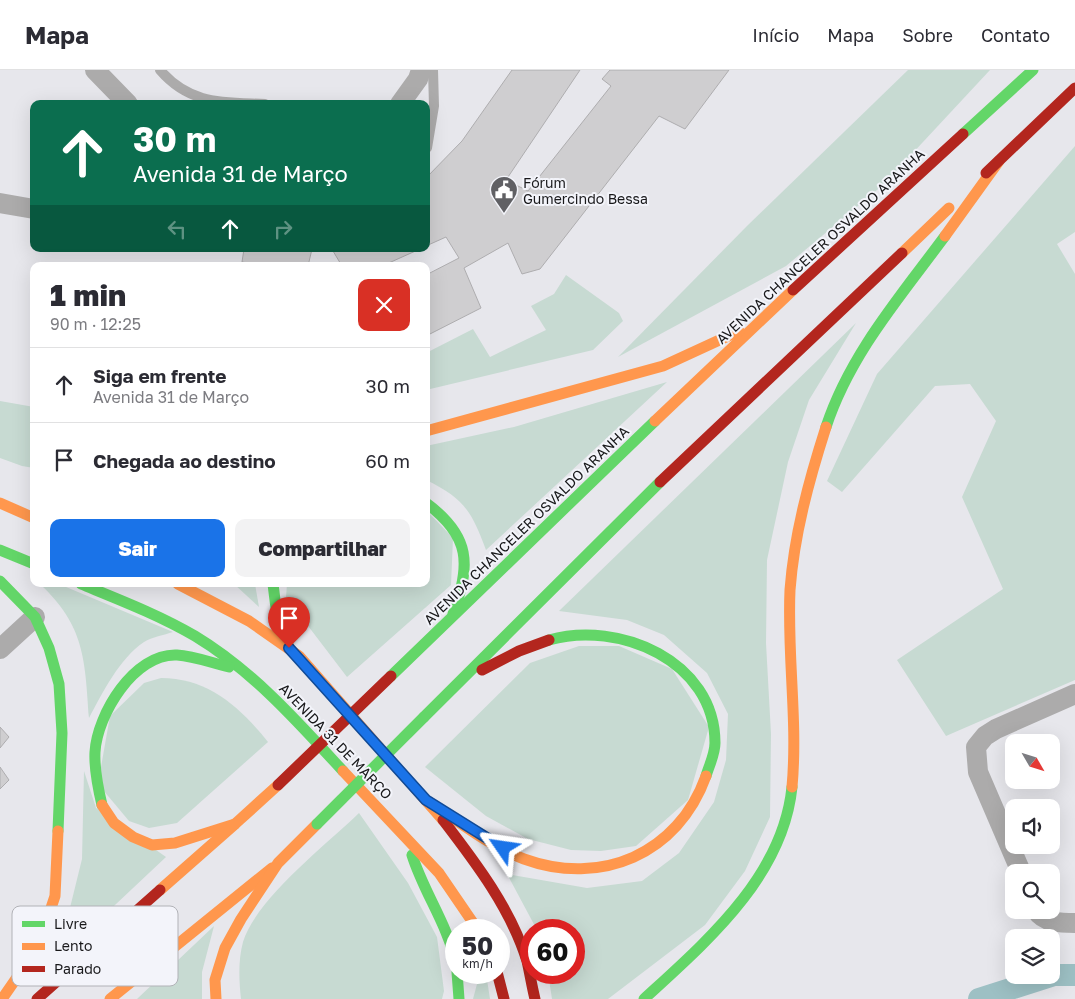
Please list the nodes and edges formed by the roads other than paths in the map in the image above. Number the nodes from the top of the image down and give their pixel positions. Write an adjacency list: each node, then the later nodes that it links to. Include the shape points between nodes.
1 (94, 70): 8 (street)
2 (160, 70): 9 (lane, via 192,96)
3 (421, 70): 10 (street)
4 (433, 70): 12 (lane, via 434,106)
5 (1025, 70): 11 (street)
6 (1033, 70): 11 (main road, AVENIDA CHANCELER OSVALDO ARANHA)
7 (1075, 88): 13 (main road)
8 (120, 100)
9 (213, 100)
10 (402, 100)
11 (998, 102): 16 (main road, AVENIDA CHANCELER OSVALDO ARANHA)
12 (430, 130)
13 (999, 161): 33 (main road, via 646,496); 59 (main road, via 889,309 852,367 809,483 790,602 794,774 780,837 765,866 734,908 698,949)
14 (0, 203): 15 (street)
15 (30, 208)
16 (758, 322): 17 (main road, via 663,366); 29 (main road, AVENIDA CHANCELER OSVALDO ARANHA)
17 (430, 430)
18 (0, 502): 19 (main road); 21 (main road)
19 (30, 504)
20 (430, 506): 29 (main road, via 452,525 464,552 467,568)
21 (30, 516)
22 (0, 550): 23 (main road)
23 (30, 562)
24 (0, 581): 28 (main road)
25 (88, 587): 32 (main road, AVENIDA 31 DE MARÇO, via 190,633)
26 (184, 587): 30 (main road, AVENIDA 31 DE MARÇO, via 237,614)
27 (273, 587): 30 (main road, via 276,608)
28 (35, 617): 31 (street); 40 (main road, via 59,684 62,734 58,869)
29 (452, 617): 36 (main road, AVENIDA CHANCELER OSVALDO ARANHA, bridge)
30 (289, 648): 35 (main road, AVENIDA 31 DE MARÇO)
31 (0, 649)
32 (245, 672): 36 (main road, via 176,655 156,659 136,671 118,694 102,721 95,751 102,807 114,823 133,837 152,845 175,843); 37 (main road, AVENIDA 31 DE MARÇO, via 271,694)
33 (459, 683): 35 (main road, via 499,660 546,641 584,633 620,637 657,651 688,674 708,706 715,743 708,775 679,823 651,849 616,865 569,868 536,863 503,848); 38 (main road, bridge)
34 (1074, 697): 39 (street, via 996,729 985,736 976,748 978,772)
35 (426, 800): 58 (main road, via 492,886 509,917 533,980)
36 (235, 824): 41 (main road, AVENIDA CHANCELER OSVALDO ARANHA)
37 (408, 839): 42 (main road, AVENIDA 31 DE MARÇO, via 462,902); 44 (main road, via 416,869)
38 (278, 863): 46 (main road); 55 (main road, via 225,948 215,980)
39 (1018, 864)
40 (52, 906)
41 (142, 906)
42 (472, 919)
43 (1045, 919): 45 (street)
44 (445, 923)
45 (1075, 923)
46 (178, 944)
47 (458, 984): 56 (main road)
48 (500, 984): 57 (main road)
49 (12, 985): 52 (main road)
50 (51, 986): 53 (main road, AVENIDA CHANCELER OSVALDO ARANHA)
51 (126, 986): 54 (main road)
52 (2, 999)
53 (36, 999)
54 (110, 999)
55 (216, 999)
56 (459, 999)
57 (504, 999)
58 (535, 999)
59 (644, 999)

